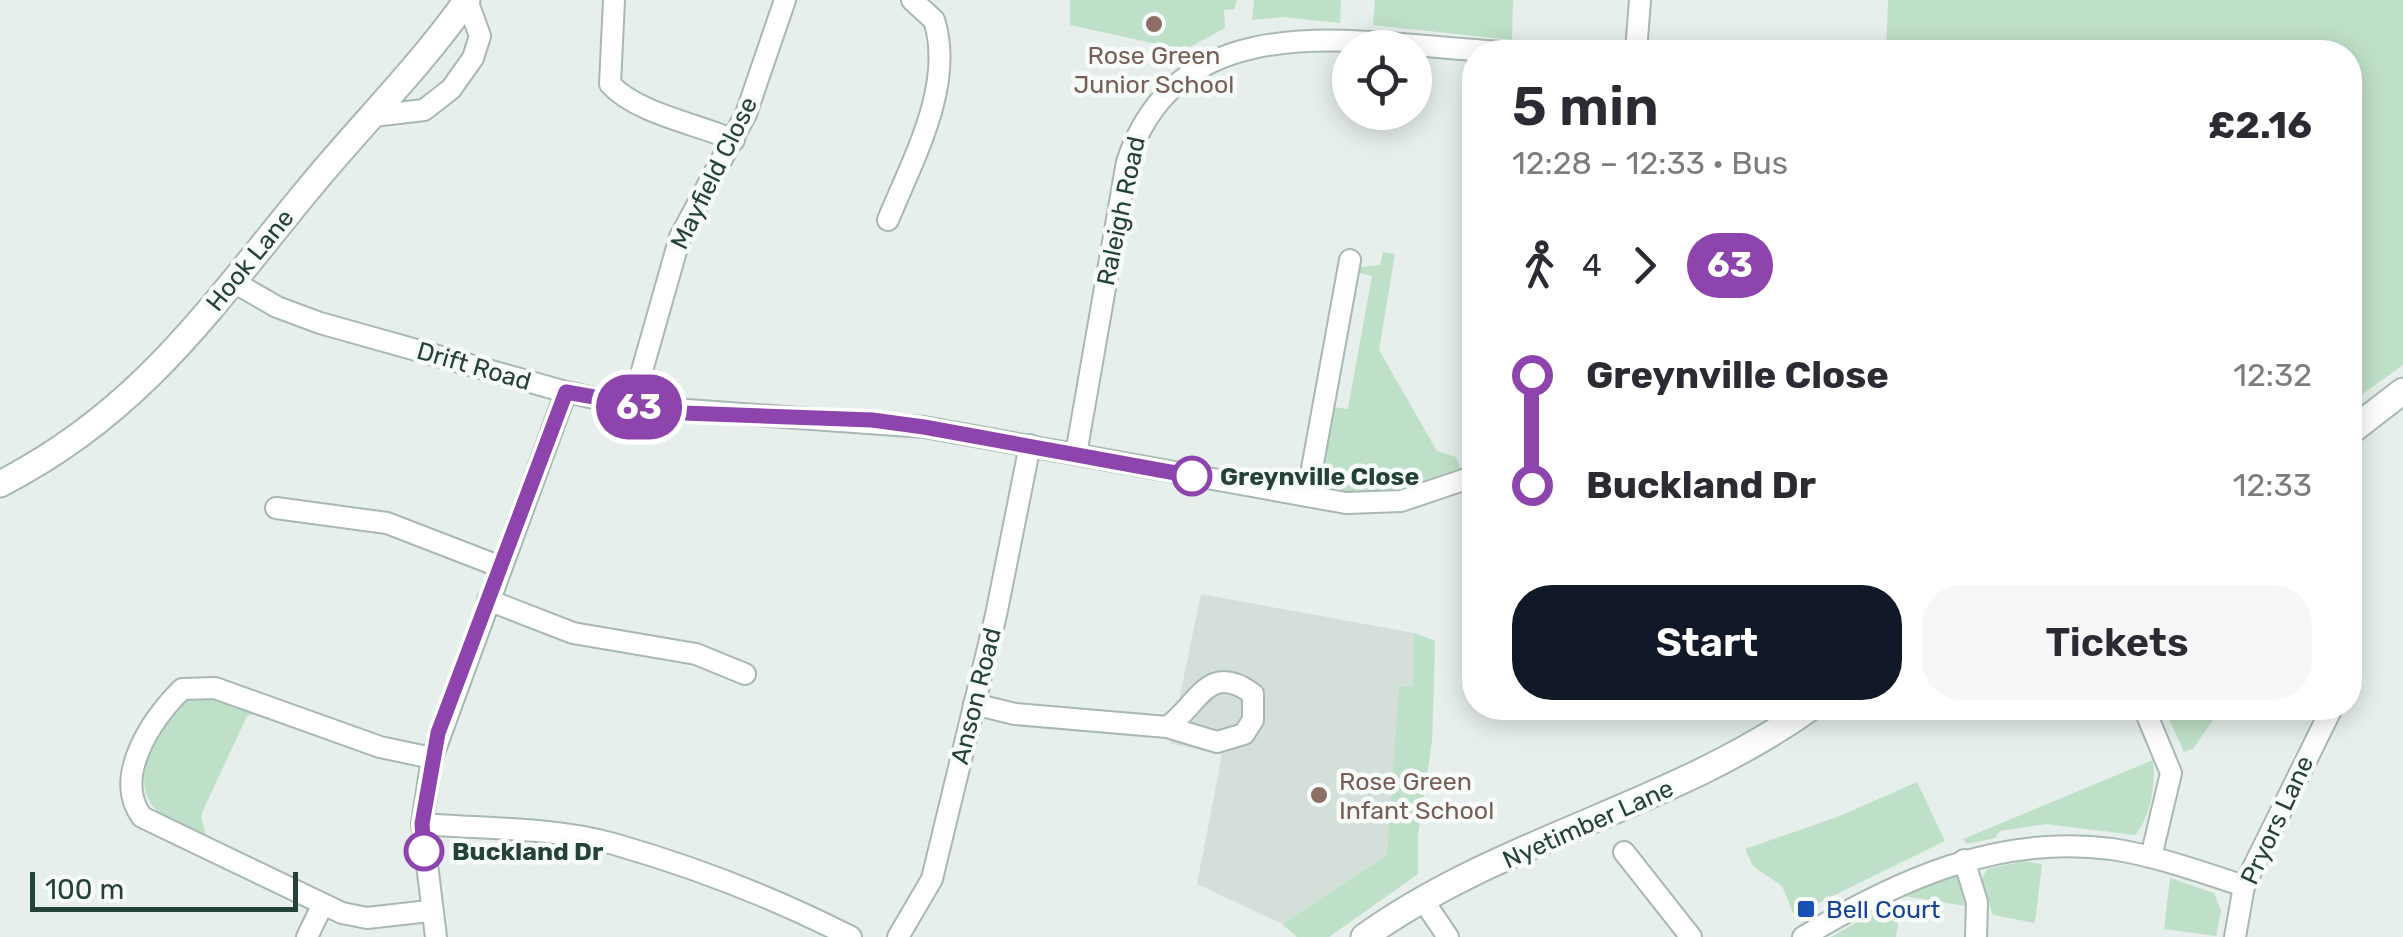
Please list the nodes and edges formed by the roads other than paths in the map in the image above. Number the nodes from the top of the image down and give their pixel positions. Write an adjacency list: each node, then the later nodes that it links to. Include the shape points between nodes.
1 (467, 0): 8 (street, Hook Lane); 8 (street, via 480,36 452,89 424,110)
2 (614, 0): 9 (street, via 610,84 620,96)
3 (785, 0): 9 (street, Mayfield Close)
4 (1640, 0): 6 (street)
5 (924, 2): 10 (street, via 939,35 934,94)
6 (1637, 40)
7 (1462, 48): 18 (street, Raleigh Road, via 1262,34 1204,53 1172,80 1137,128 1127,162)
8 (374, 116): 12 (street, Hook Lane)
9 (734, 140): 15 (street, Mayfield Close, via 680,237)
10 (888, 220)
11 (1350, 260): 21 (street)
12 (232, 281): 14 (street, Drift Road, via 320,322); 20 (street, Hook Lane, via 179,349 103,421)
13 (2403, 391): 16 (street)
14 (566, 392): 15 (street, Drift Road); 23 (street)
15 (632, 406): 17 (street, Drift Road, via 872,420)
16 (2362, 423)
17 (1030, 445): 18 (street, Drift Road); 26 (street, Anson Road)
18 (1076, 454): 21 (street, Drift Road)
19 (1462, 480): 21 (street, Drift Road, via 1401,501)
20 (0, 484)
21 (1307, 496)
22 (276, 508): 23 (street, via 387,523)
23 (501, 567): 24 (street)
24 (488, 600): 25 (street, via 574,632 696,654); 31 (street)
25 (746, 674)
26 (974, 704): 30 (street); 43 (street, Anson Road, via 932,879)
27 (1789, 720): 37 (street, Nyetimber Lane, via 1675,786)
28 (2149, 720): 34 (street, via 2170,772)
29 (2326, 720): 36 (street, Pryors Lane)
30 (1167, 727)
31 (432, 758): 32 (street); 38 (street, via 380,747 215,688 182,689 161,710 129,785 130,802 142,817)
32 (422, 824): 39 (street); 42 (street, via 613,844)
33 (1624, 852): 46 (street)
34 (2151, 857): 35 (street, via 2059,847); 36 (street)
35 (1964, 860): 47 (street, via 1850,908); 48 (street, via 1976,902)
36 (2244, 886): 49 (street, Pryors Lane)
37 (1423, 900): 44 (street, Nyetimber Lane); 45 (street)
38 (322, 906): 39 (street, via 366,918); 40 (street)
39 (429, 911): 41 (street)
40 (307, 937)
41 (436, 937)
42 (851, 937)
43 (898, 937)
44 (1364, 937)
45 (1448, 937)
46 (1691, 937)
47 (1803, 937)
48 (1976, 937)
49 (2235, 937)

